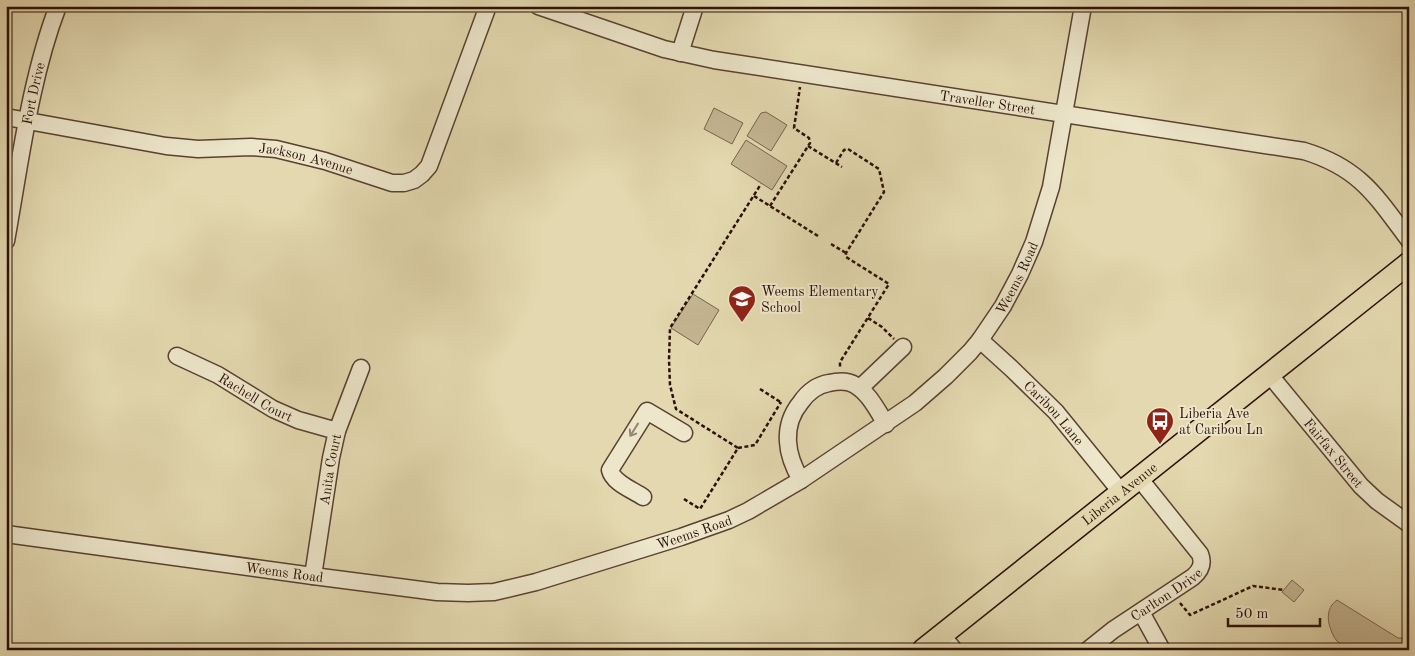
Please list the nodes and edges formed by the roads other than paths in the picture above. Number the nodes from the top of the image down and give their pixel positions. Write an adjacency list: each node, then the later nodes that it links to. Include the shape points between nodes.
1 (58, 6): 9 (street, Fort Drive, via 42,55)
2 (488, 6): 9 (street, Jackson Avenue, via 429,166 414,180 404,183 392,183 276,149 166,146)
3 (538, 6): 6 (street, Traveller Street)
4 (695, 6): 6 (street)
5 (1082, 6): 7 (street, Weems Road)
6 (680, 53): 7 (street, Traveller Street)
7 (1064, 114): 10 (street, Traveller Street, via 1326,157 1368,187); 13 (street, Weems Road, via 1051,187 1034,242 1003,306)
8 (6, 117): 9 (street, Jackson Avenue)
9 (28, 121): 11 (street, Fort Drive)
10 (1409, 240)
11 (6, 241)
12 (1409, 263): 17 (main road, Liberia Avenue)
13 (980, 340): 19 (street, Weems Road, via 946,376); 24 (street, Caribou Lane, via 1056,412)
14 (903, 348): 18 (street)
15 (177, 356): 20 (street, Rachell Court, via 273,409)
16 (361, 368): 20 (street, Anita Court)
17 (1270, 374): 22 (main road, Liberia Avenue); 26 (street, Fairfax Street, via 1360,486)
18 (860, 388): 19 (street); 23 (street, via 841,382 825,384 788,406 789,453)
19 (886, 424): 23 (street, Weems Road)
20 (338, 431): 28 (street, Anita Court, via 327,477)
21 (684, 433): 25 (street, one-way to 25, via 647,411 610,470 615,479)
22 (1139, 478): 24 (main road, Liberia Avenue); 29 (street, Carlton Drive, via 1202,558 1199,572)
23 (801, 480): 28 (street, Weems Road, via 729,520 583,569 494,592 437,592)
24 (1121, 492): 30 (main road, Liberia Avenue)
25 (643, 497)
26 (1409, 524)
27 (6, 534): 28 (street, Weems Road)
28 (313, 576)
29 (1142, 612): 32 (street, Carlton Drive); 33 (street)
30 (948, 642): 31 (main road, Liberia Avenue)
31 (923, 650)
32 (1088, 650)
33 (1162, 650)

